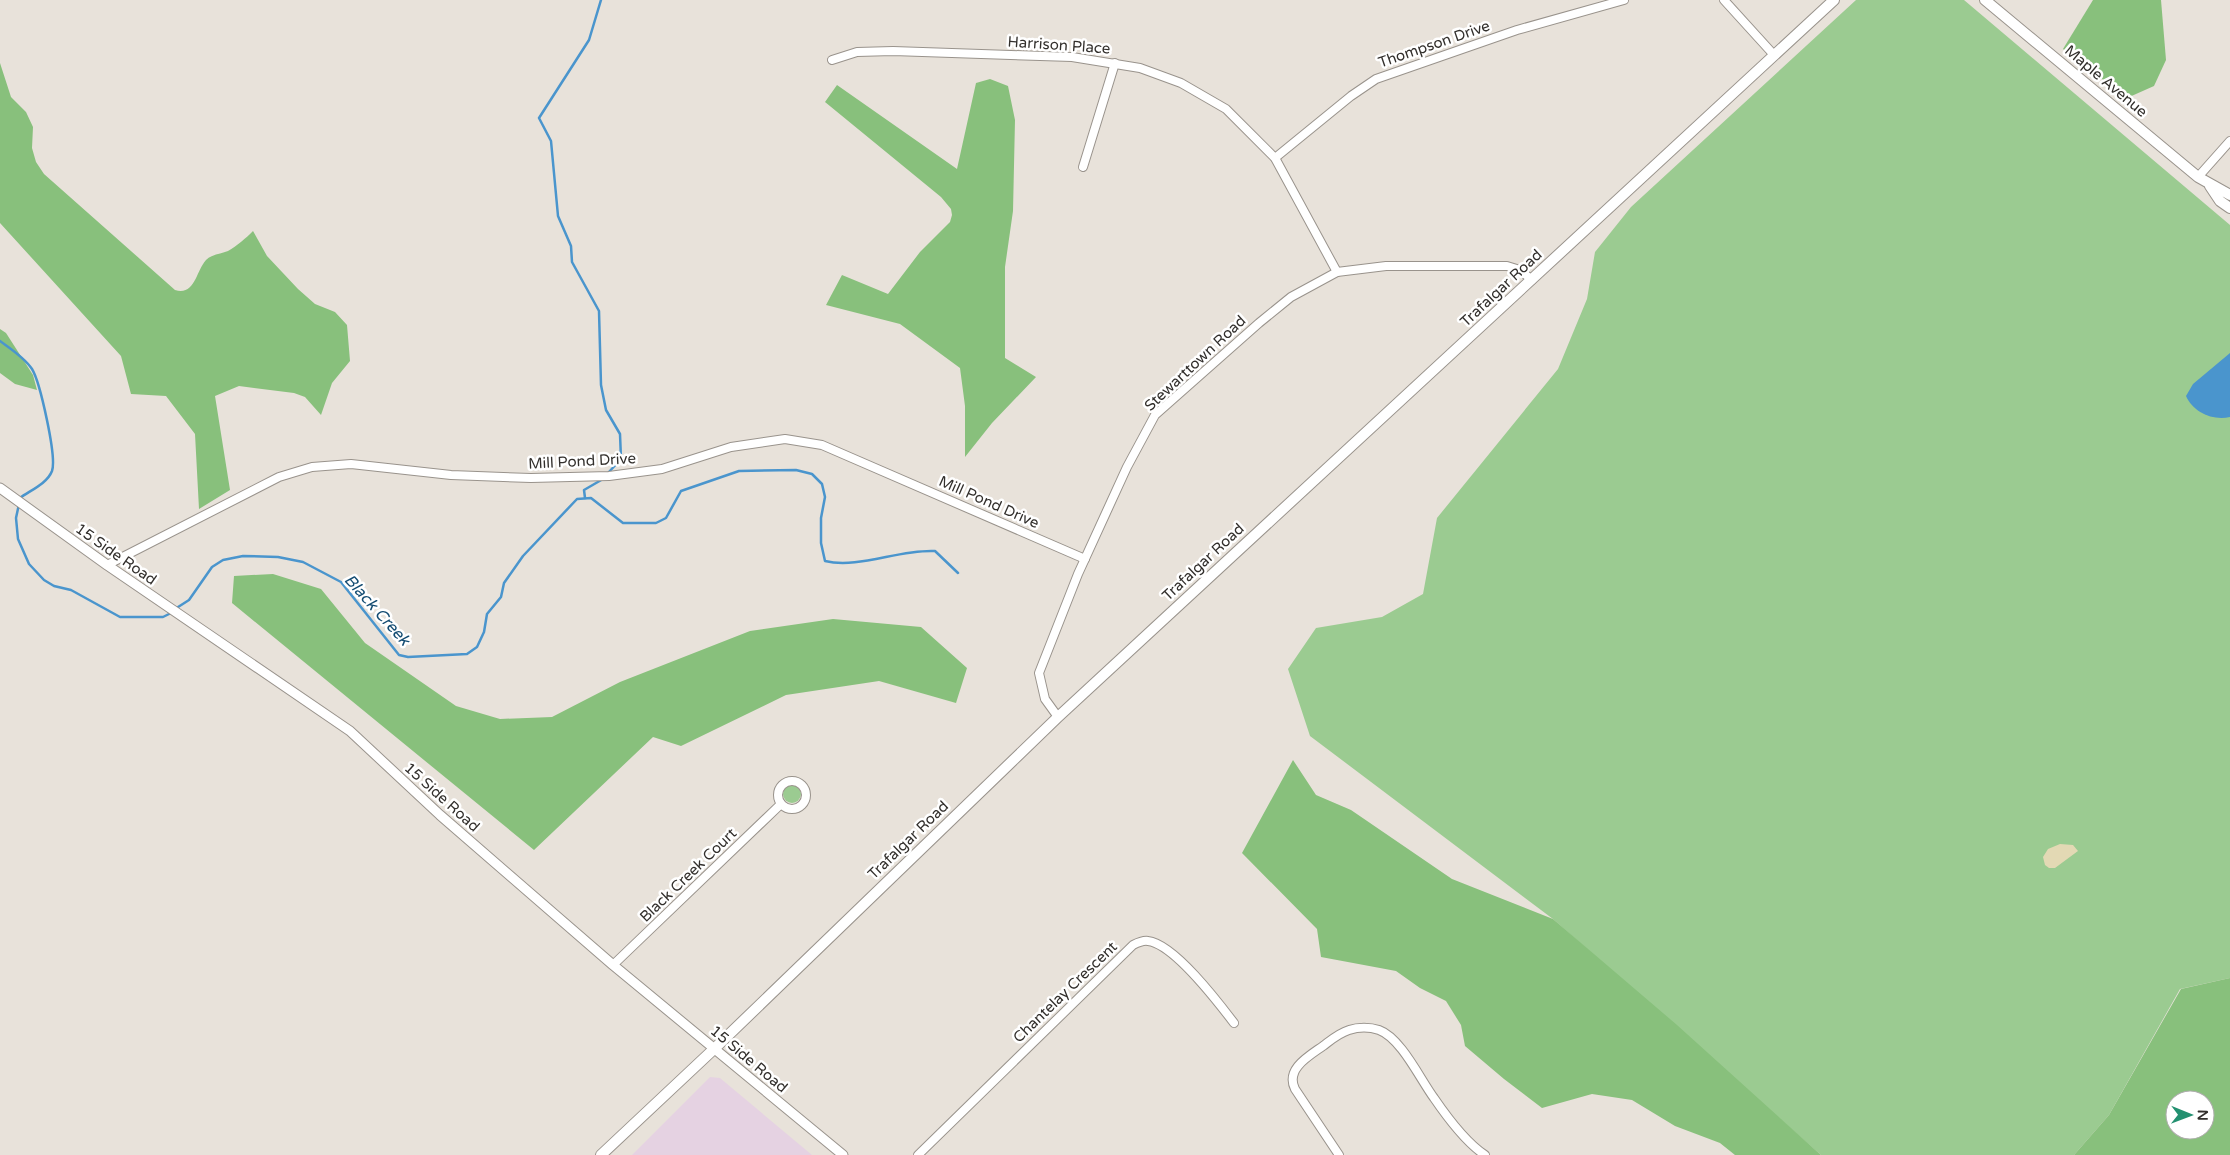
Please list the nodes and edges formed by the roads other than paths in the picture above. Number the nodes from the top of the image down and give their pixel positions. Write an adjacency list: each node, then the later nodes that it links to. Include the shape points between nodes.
1 (1624, 0): 9 (street, Thompson Drive, via 1517,30 1376,79)
2 (1724, 0): 5 (street)
3 (1834, 0): 5 (main road, Trafalgar Road)
4 (1984, 0): 11 (main road, Maple Avenue)
5 (1774, 55): 16 (main road, Trafalgar Road)
6 (832, 60): 7 (street, Harrison Place, via 857,52 893,51 1072,57)
7 (1115, 63): 9 (street, Harrison Place, via 1181,83 1218,104); 10 (street)
8 (2230, 141): 11 (street)
9 (1275, 158): 15 (street, Harrison Place)
10 (1082, 167)
11 (2198, 177): 12 (main road, Maple Avenue)
12 (2209, 185): 13 (main road, Maple Avenue); 14 (main road, Maple Avenue, via 2220,201)
13 (2230, 196)
14 (2230, 208)
15 (1337, 272): 16 (street, Stewarttown Road, via 1386,266 1507,266 1520,270); 18 (street, Stewarttown Road, via 1278,307 1155,415)
16 (1532, 280): 20 (main road, Trafalgar Road)
17 (2, 490): 19 (street, 15 Side Road)
18 (1085, 559): 19 (street, Mill Pond Drive, via 822,445 785,440 731,447 662,469 609,476 531,478 451,475 351,464 312,467 279,477); 20 (street, Stewarttown Road, via 1039,673 1045,700)
19 (106, 565): 22 (street, 15 Side Road, via 350,731 440,815)
20 (1058, 717): 24 (main road, Trafalgar Road)
21 (782, 804): 22 (street, Black Creek Court)
22 (613, 965): 24 (street, 15 Side Road)
23 (1234, 1023): 27 (street, Chantelay Crescent, via 1211,992 1162,946 1146,940 1133,945)
24 (715, 1048): 25 (main road, Trafalgar Road); 26 (street, 15 Side Road)
25 (601, 1155)
26 (843, 1155)
27 (918, 1155)
28 (1339, 1155): 29 (street, via 1295,1089 1292,1078 1295,1069 1306,1058 1340,1033 1358,1028 1379,1030 1391,1038 1445,1113)
29 (1485, 1155)

